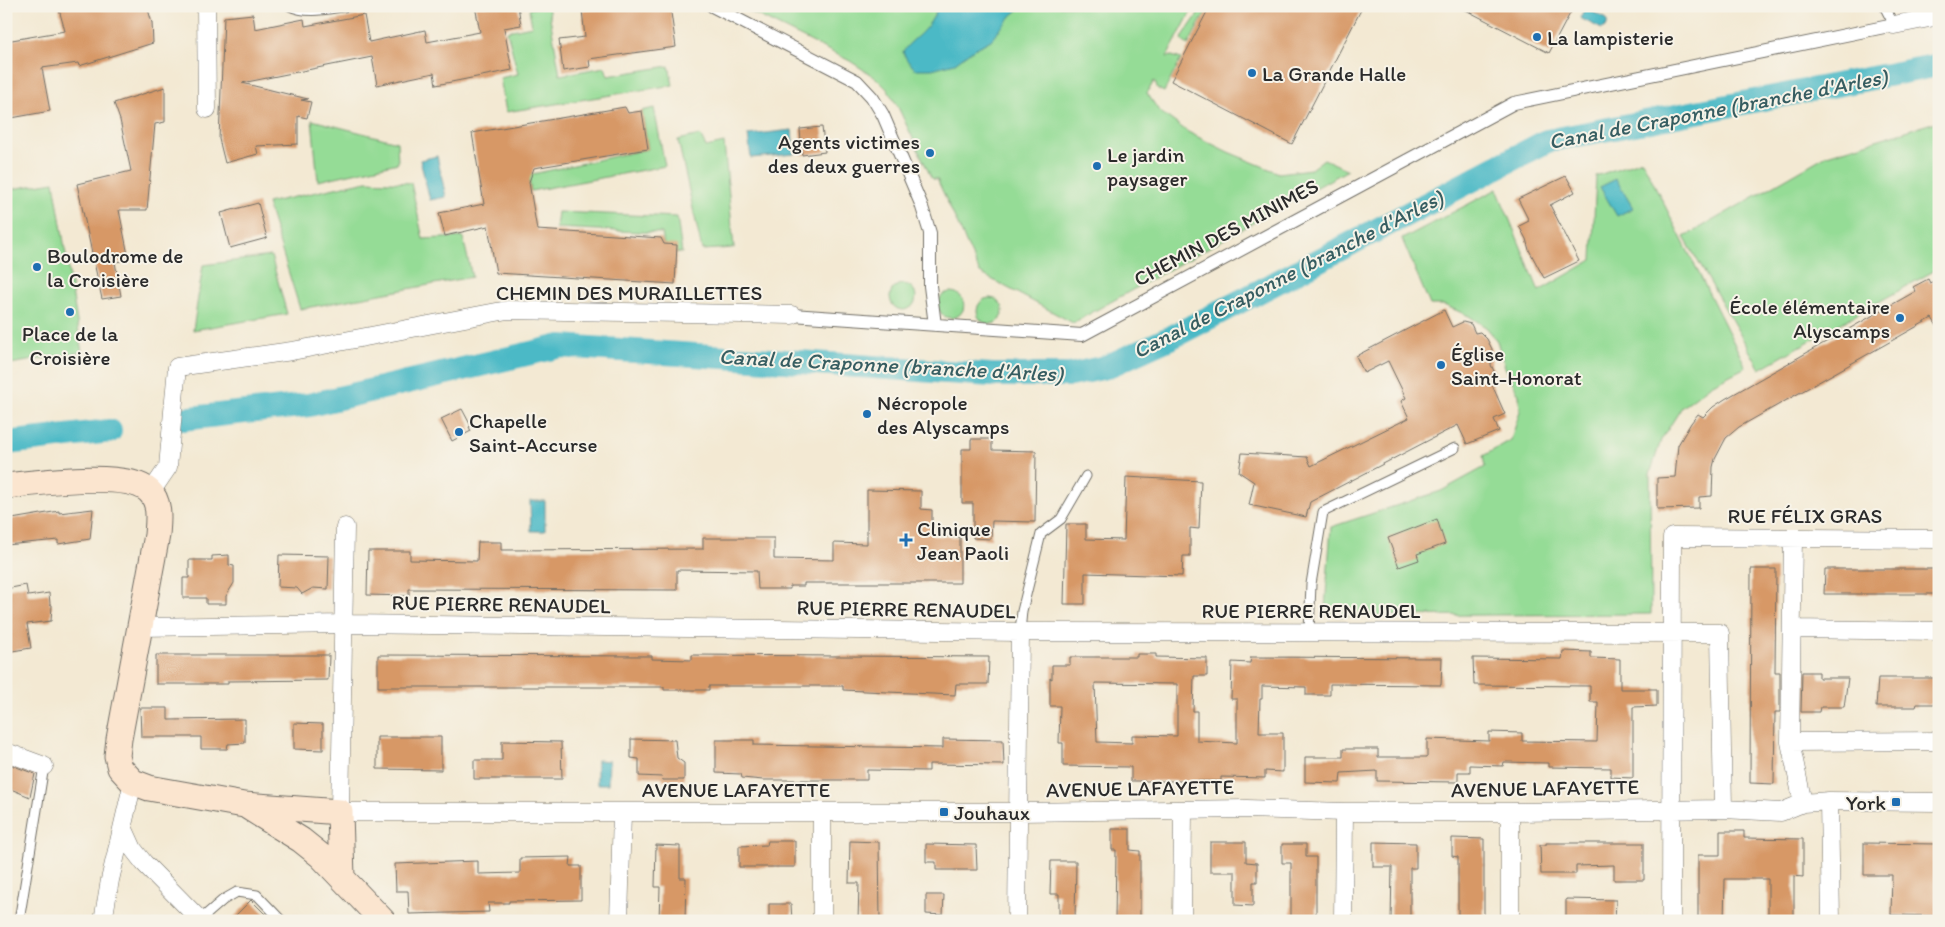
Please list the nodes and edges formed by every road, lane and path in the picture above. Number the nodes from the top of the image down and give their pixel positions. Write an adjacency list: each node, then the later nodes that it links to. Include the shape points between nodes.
1 (206, 6): 8 (street)
2 (290, 6): 3 (lane, via 314,10)
3 (350, 6)
4 (712, 6): 10 (street, via 857,82 872,96 883,114 921,204 930,234)
5 (1884, 6): 7 (lane)
6 (1939, 16): 7 (street, CHEMIN DES MINIMES)
7 (1894, 26): 10 (street, CHEMIN DES MINIMES, via 1514,103 1082,335)
8 (207, 109)
9 (792, 314): 10 (street, CHEMIN DES MURAILLETTES); 14 (street, CHEMIN DES MURAILLETTES, via 507,310 292,351 177,367 168,467)
10 (934, 324)
11 (1455, 448): 23 (lane, via 1323,512 1311,584)
12 (1086, 476): 22 (lane, via 1061,519 1041,534)
13 (6, 486): 14 (main road, via 96,479 134,483)
14 (151, 492): 19 (main road, via 158,509 157,535)
15 (346, 527): 18 (street)
16 (1793, 538): 17 (street, RUE FÉLIX GRAS); 20 (street); 24 (street, RUE FÉLIX GRAS, via 1672,537)
17 (1939, 539)
18 (345, 624): 19 (street, RUE PIERRE RENAUDEL); 22 (street, RUE PIERRE RENAUDEL); 37 (street)
19 (140, 627): 29 (main road, via 117,756 120,768)
20 (1792, 629): 21 (street); 26 (street)
21 (1939, 631)
22 (1020, 632): 23 (street, RUE PIERRE RENAUDEL); 40 (street)
23 (1309, 632): 24 (street, RUE PIERRE RENAUDEL)
24 (1671, 632): 34 (street, RUE PIERRE RENAUDEL, via 1720,633); 35 (street)
25 (1939, 741): 26 (street)
26 (1790, 742): 32 (street)
27 (6, 752): 28 (street)
28 (44, 766): 46 (lane)
29 (134, 782): 33 (main road, via 148,788); 43 (street)
30 (1829, 801): 31 (street, AVENUE LAFAYETTE); 32 (street, AVENUE LAFAYETTE); 57 (street)
31 (1939, 802)
32 (1803, 803): 34 (street, AVENUE LAFAYETTE, via 1781,812)
33 (244, 805): 37 (main road); 44 (main road, via 301,840)
34 (1723, 809): 35 (street, AVENUE LAFAYETTE)
35 (1671, 810): 42 (street, AVENUE LAFAYETTE); 56 (street)
36 (1183, 811): 40 (street, AVENUE LAFAYETTE); 41 (street, AVENUE LAFAYETTE); 53 (street)
37 (340, 812): 38 (street, AVENUE LAFAYETTE); 44 (main road)
38 (622, 812): 39 (street, AVENUE LAFAYETTE); 50 (street)
39 (822, 812): 40 (street, AVENUE LAFAYETTE); 51 (street)
40 (1018, 812): 52 (street)
41 (1344, 812): 42 (street, AVENUE LAFAYETTE); 54 (street)
42 (1510, 812): 55 (street)
43 (123, 827): 45 (street, via 144,863); 47 (street)
44 (342, 878): 49 (main road)
45 (201, 920): 48 (lane, via 237,892 257,895)
46 (19, 921)
47 (103, 921)
48 (282, 921)
49 (383, 921)
50 (619, 921)
51 (822, 921)
52 (1017, 921)
53 (1182, 921)
54 (1343, 921)
55 (1510, 921)
56 (1671, 921)
57 (1830, 921)

